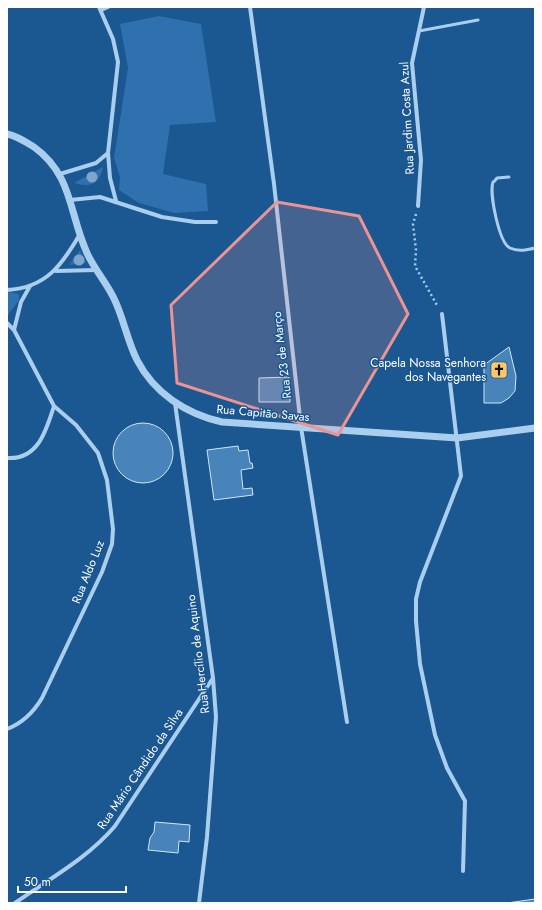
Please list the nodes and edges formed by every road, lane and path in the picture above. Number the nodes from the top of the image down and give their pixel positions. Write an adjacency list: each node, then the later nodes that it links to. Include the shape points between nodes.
1 (108, 7): 4 (street)
2 (250, 7): 26 (street, Rua 23 de Março, via 274,184)
3 (424, 7): 6 (street, Rua Jardim Costa Azul)
4 (100, 8): 8 (street, via 113,39 118,62)
5 (478, 20): 6 (lane)
6 (418, 31): 13 (street, Rua Jardim Costa Azul, via 412,63 421,160)
7 (7, 134): 9 (street, Rua Capitão Savas, via 39,151)
8 (108, 153): 9 (street, via 96,163); 12 (street, via 110,178)
9 (60, 174): 11 (street, Rua Capitão Savas)
10 (509, 177): 16 (lane, via 497,178 492,188 503,241 509,248 517,250)
11 (70, 200): 12 (street, via 100,197); 15 (street, Rua Capitão Savas)
12 (116, 201): 14 (street, via 162,217)
13 (418, 206): 21 (path, via 412,224 416,250 415,266)
14 (216, 222)
15 (80, 233): 17 (street, Rua Capitão Savas); 18 (street)
16 (535, 248)
17 (96, 270): 18 (street); 24 (street, Rua Capitão Savas, via 116,301 136,359 148,379)
18 (56, 271): 19 (street)
19 (30, 286): 20 (street); 23 (street, via 21,302)
20 (7, 290)
21 (442, 314): 28 (street)
22 (7, 323): 23 (street, Rua Aldo Luz)
23 (14, 330): 25 (street, Rua Aldo Luz)
24 (175, 403): 26 (street, Rua Capitão Savas, via 208,419 222,422); 30 (street, Rua Hercílio de Aquino)
25 (54, 406): 29 (street, via 36,447 16,459); 32 (street, Rua Aldo Luz, via 89,440 103,466 112,510 112,544 102,572 36,710)
26 (301, 427): 28 (street, Rua Capitão Savas); 31 (street, Rua 23 de Março)
27 (535, 428): 28 (street, Rua Capitão Savas)
28 (457, 438): 33 (street, via 461,476 420,582 416,599 416,621 420,664 435,735 447,768 466,801)
29 (7, 458)
30 (213, 678): 34 (street, Rua Mário Cândido da Silva, via 106,837 93,849); 35 (street, Rua Hercílio de Aquino, via 216,717)
31 (347, 722)
32 (7, 729)
33 (462, 871)
34 (15, 903)
35 (199, 903)

